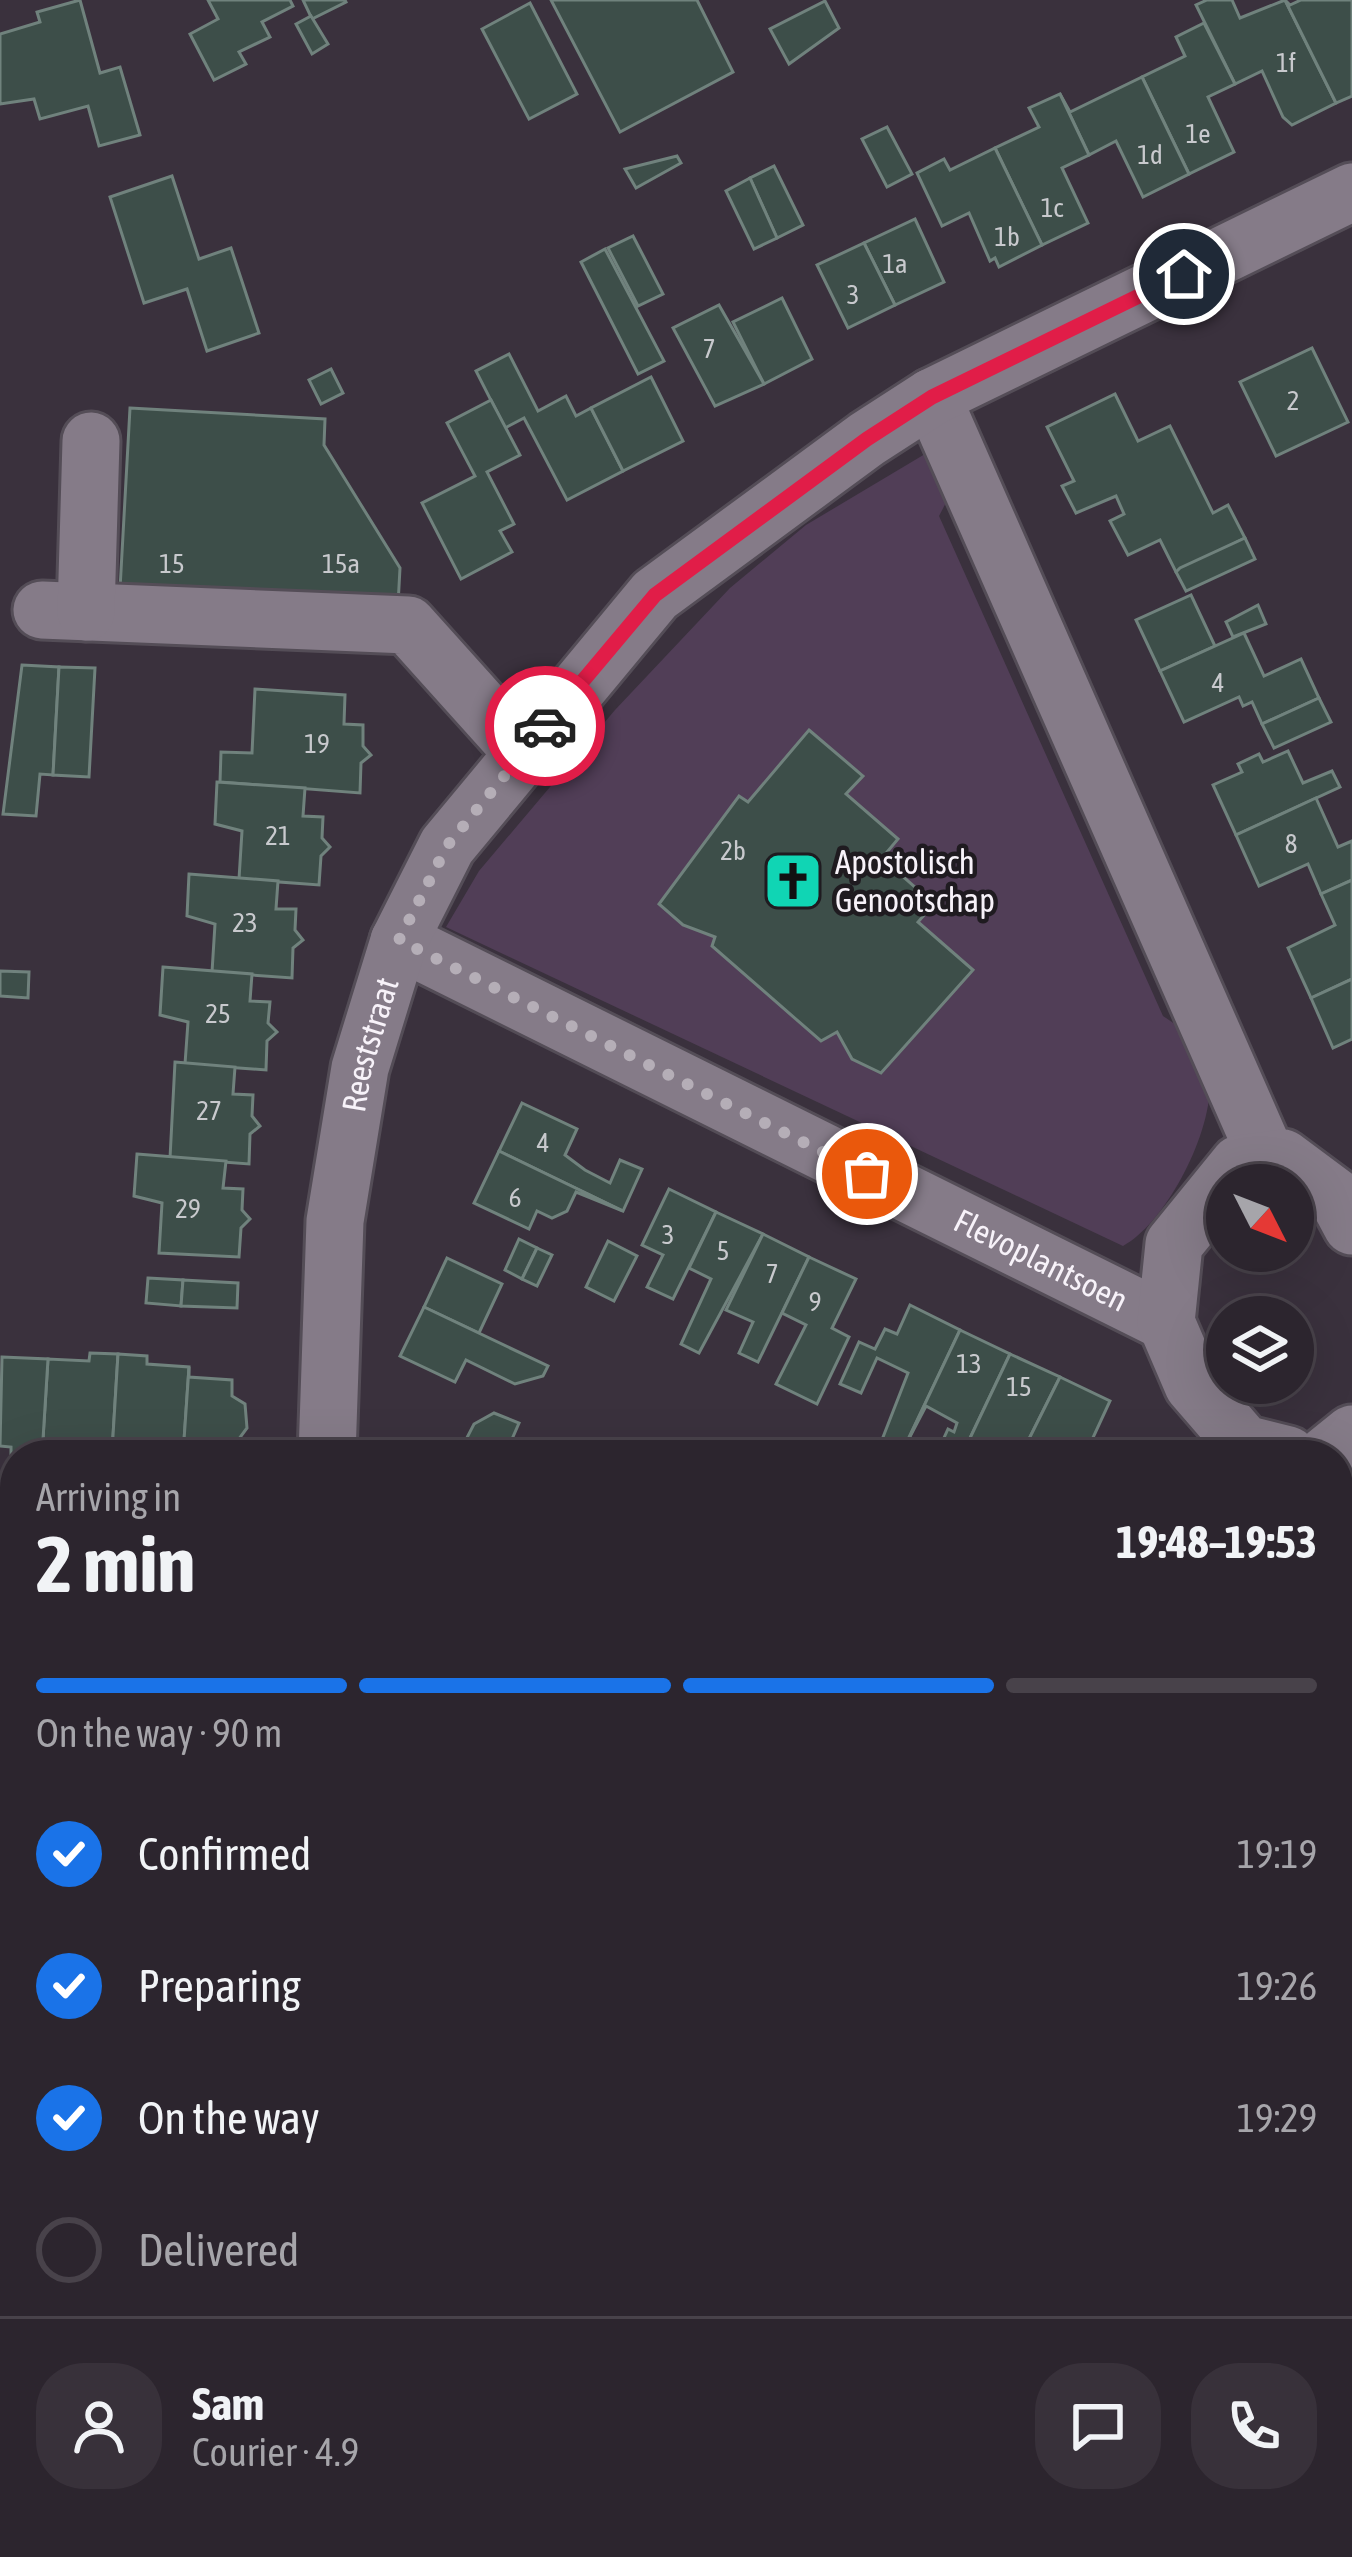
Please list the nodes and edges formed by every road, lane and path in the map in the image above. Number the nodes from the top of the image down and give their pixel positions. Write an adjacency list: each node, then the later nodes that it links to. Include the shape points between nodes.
1 (1352, 192): 2 (street, Reeststraat)
2 (932, 397): 4 (street, Reeststraat, via 655,595); 6 (street)
3 (91, 441): 4 (street, via 64,611 408,625)
4 (523, 752): 5 (street, Reeststraat, via 447,846)
5 (399, 940): 8 (street, Flevoplantsoen); 9 (street, Reeststraat, via 360,1068 335,1221)
6 (1268, 1160): 7 (street, via 1283,1157 1337,1198); 8 (street, Flevoplantsoen, via 1239,1164 1174,1244)
7 (1352, 1226)
8 (1166, 1322): 10 (street, Flevoplantsoen, via 1192,1385)
9 (328, 1440)
10 (1240, 1440)

